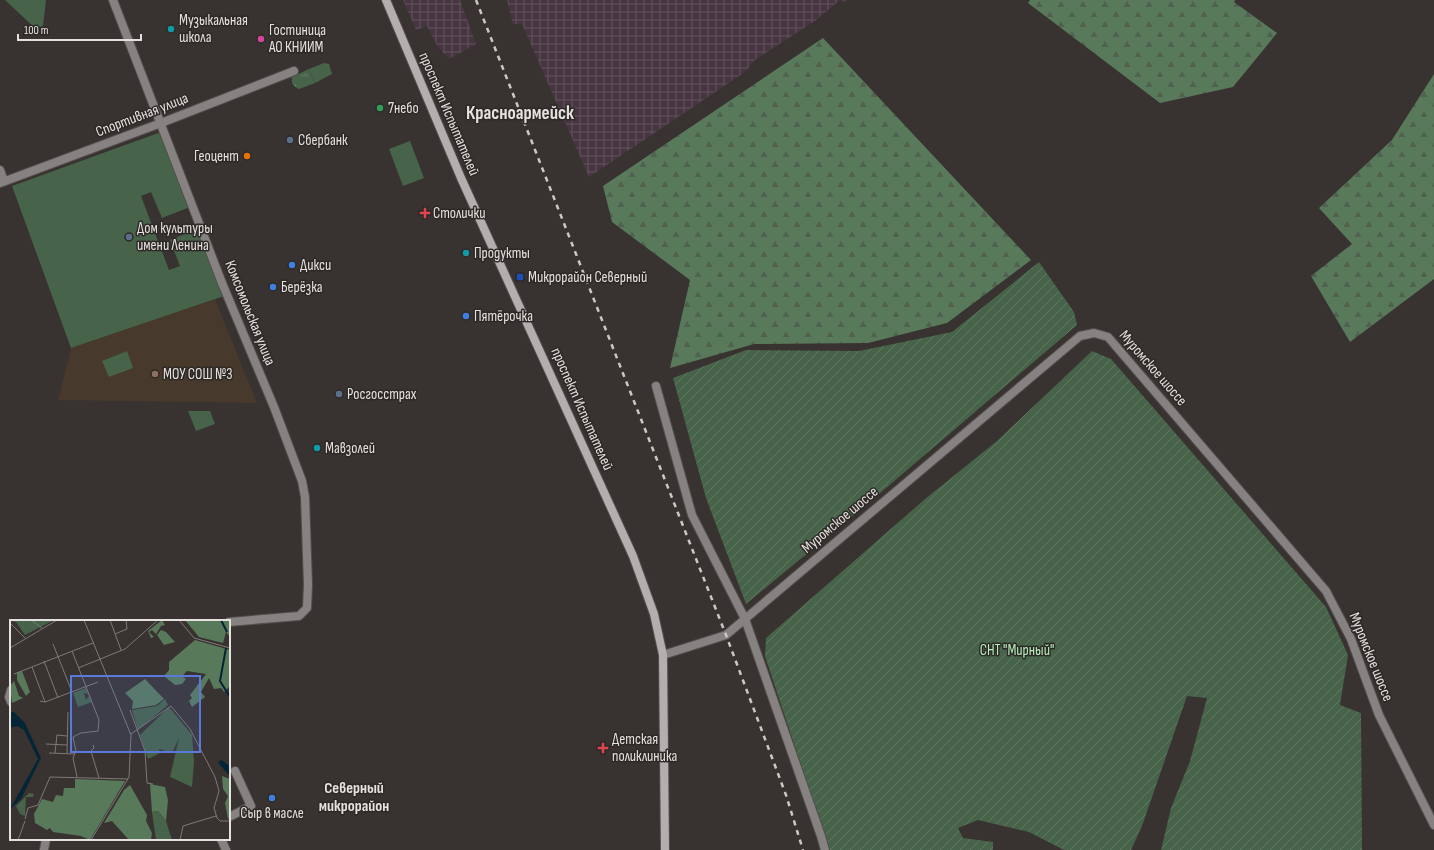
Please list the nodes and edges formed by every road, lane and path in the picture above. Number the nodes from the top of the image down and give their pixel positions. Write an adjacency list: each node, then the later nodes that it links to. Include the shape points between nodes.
1 (113, 0): 4 (street, Комсомольская улица)
2 (386, 0): 10 (main road, проспект Испытателей, via 464,185 633,556 654,614)
3 (294, 72): 4 (street, Спортивная улица)
4 (161, 123): 6 (street, Спортивная улица); 9 (street, Комсомольская улица, via 222,283 302,480 305,504 307,608 299,616)
5 (0, 170): 6 (street)
6 (2, 182)
7 (656, 386): 8 (street, via 692,515)
8 (745, 619): 10 (street, Муромское шоссе, via 726,635); 13 (street, Муромское шоссе, via 1080,336 1094,333 1108,337 1326,591 1351,639 1379,715); 19 (street)
9 (230, 622)
10 (662, 655): 18 (main road, проспект Испытателей)
11 (236, 771): 12 (street, via 251,806)
12 (230, 816)
13 (1434, 825)
14 (46, 840): 16 (street)
15 (222, 840): 17 (street)
16 (44, 850)
17 (226, 850)
18 (666, 850)
19 (825, 850)

